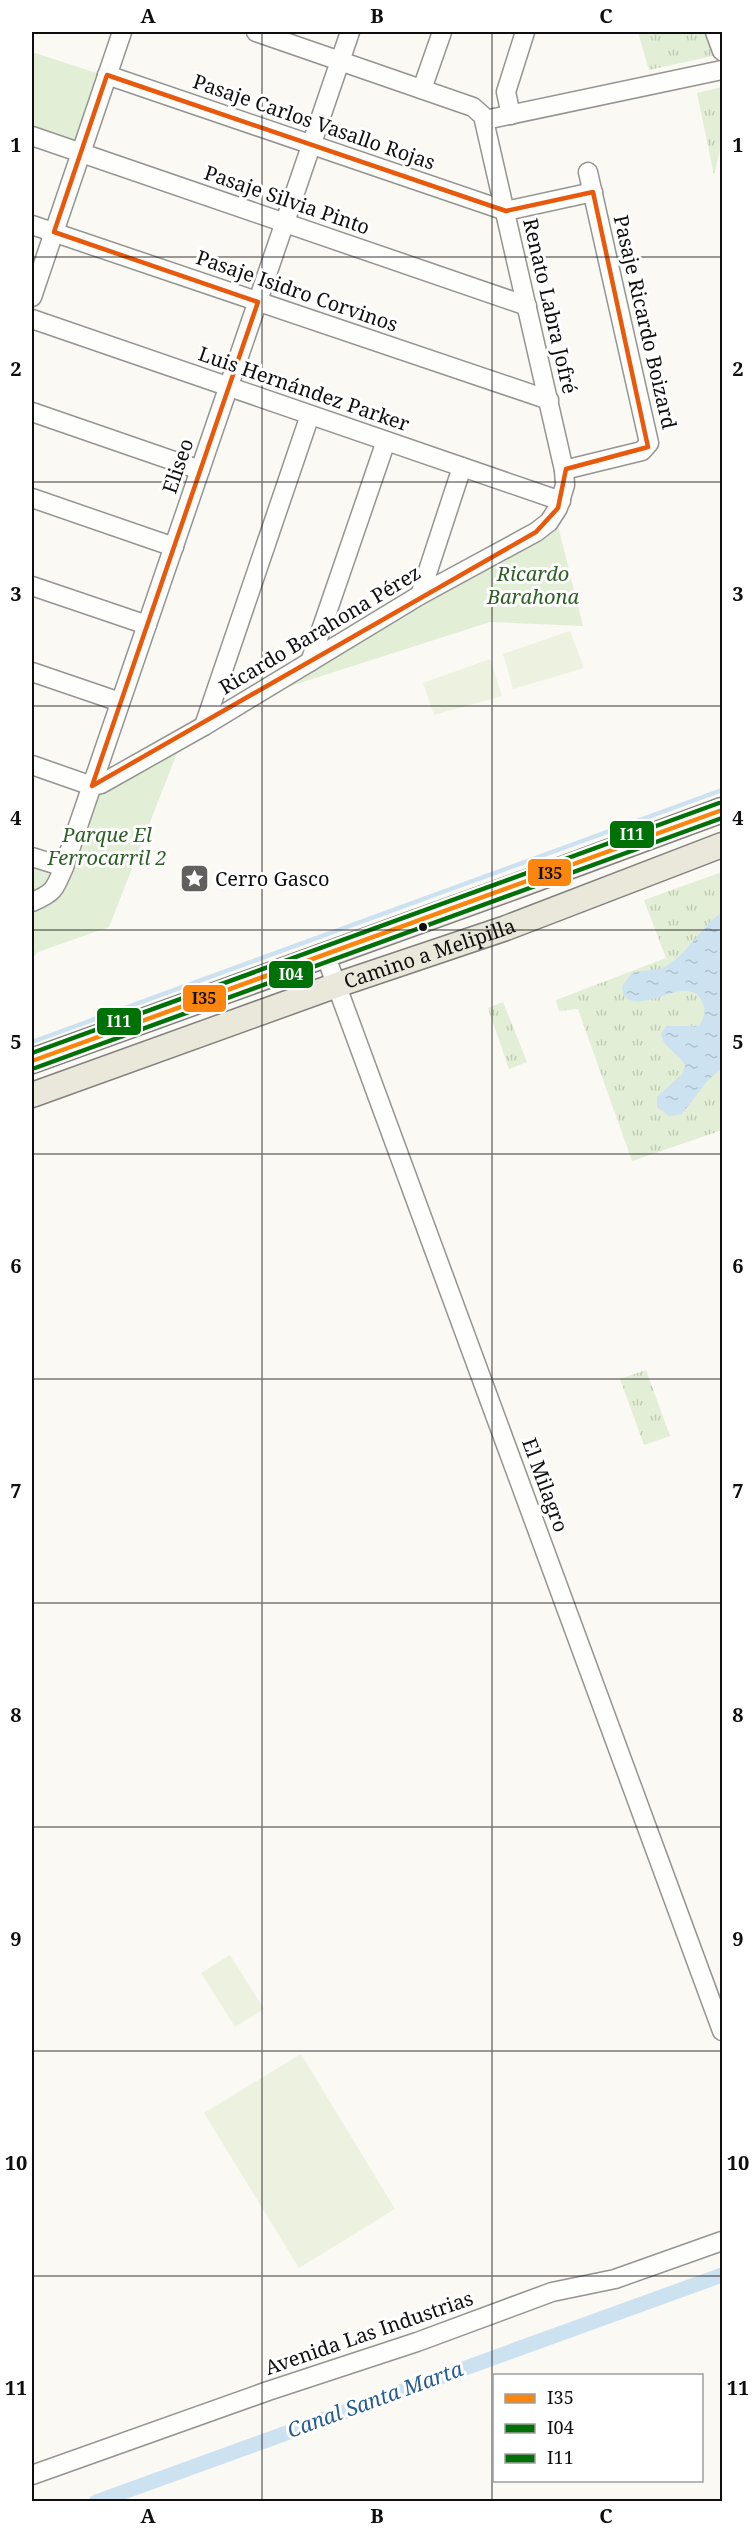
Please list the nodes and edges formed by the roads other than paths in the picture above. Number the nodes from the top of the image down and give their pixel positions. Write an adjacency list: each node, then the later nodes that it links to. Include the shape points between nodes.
1 (122, 32): 10 (street)
2 (256, 32): 8 (street)
3 (350, 32): 8 (street, Eliseo)
4 (442, 32): 11 (street)
5 (525, 32): 12 (street, via 506,92)
6 (715, 32): 7 (street)
7 (723, 51)
8 (340, 60): 11 (street); 15 (street, Eliseo)
9 (723, 70): 12 (street)
10 (107, 75): 15 (street, Pasaje Carlos Vasallo Rojas); 16 (street)
11 (422, 89): 13 (street, via 473,107)
12 (511, 115): 13 (street)
13 (485, 120): 19 (street, Renato Labra Jofré)
14 (32, 136): 16 (street, Pasaje Silvia Pinto)
15 (311, 146): 19 (street, Pasaje Carlos Vasallo Rojas); 20 (street, Eliseo)
16 (81, 153): 20 (street, Pasaje Silvia Pinto); 22 (street)
17 (588, 172): 18 (street, Pasaje Ricardo Boizard)
18 (593, 192): 19 (street); 34 (street, Pasaje Ricardo Boizard, via 649,443 642,452)
19 (506, 211): 25 (street, Renato Labra Jofré)
20 (284, 223): 24 (street, Eliseo); 25 (street, Pasaje Silvia Pinto)
21 (32, 225): 22 (street, Pasaje Isidro Corvinos)
22 (54, 232): 23 (street); 24 (street, Pasaje Isidro Corvinos)
23 (32, 297)
24 (258, 302): 27 (street, Eliseo); 28 (street, Pasaje Isidro Corvinos)
25 (528, 306): 28 (street, Renato Labra Jofré)
26 (32, 319): 27 (street, Luis Hernández Parker)
27 (228, 387): 30 (street, Luis Hernández Parker); 33 (street, Eliseo)
28 (549, 400): 34 (street, Renato Labra Jofré)
29 (32, 412): 33 (street)
30 (310, 415): 31 (street, Luis Hernández Parker); 44 (street)
31 (386, 441): 32 (street, Luis Hernández Parker); 41 (street)
32 (462, 467): 36 (street, Luis Hernández Parker); 39 (street)
33 (200, 470): 37 (street, Eliseo)
34 (564, 470): 36 (street, Renato Labra Jofré)
35 (32, 498): 37 (street)
36 (561, 501): 39 (street, Ricardo Barahona Pérez, via 554,515 536,532)
37 (174, 547): 40 (street, Eliseo)
38 (32, 586): 40 (street)
39 (420, 595): 41 (street, Ricardo Barahona Pérez)
40 (147, 625): 43 (street, Eliseo)
41 (310, 662): 44 (street, Ricardo Barahona Pérez)
42 (32, 672): 43 (street)
43 (120, 702): 46 (street, Eliseo)
44 (204, 726): 46 (street, Ricardo Barahona Pérez)
45 (32, 765): 46 (street)
46 (92, 786): 50 (street, Eliseo)
47 (723, 810): 52 (main road, Camino a Melipilla)
48 (723, 844): 53 (main road, Camino a Melipilla, via 506,928)
49 (32, 857): 50 (street)
50 (64, 867): 51 (street, Eliseo, via 55,890)
51 (32, 902)
52 (325, 954): 53 (street, El Milagro); 54 (main road, Camino a Melipilla)
53 (337, 985): 55 (main road, Camino a Melipilla); 58 (street, El Milagro)
54 (156, 1016): 55 (main road); 56 (main road, Camino a Melipilla)
55 (167, 1046): 57 (main road, Camino a Melipilla)
56 (32, 1061)
57 (32, 1095)
58 (723, 2031)
59 (723, 2241): 60 (street, Avenida Las Industrias, via 615,2279 552,2292)
60 (32, 2475)

